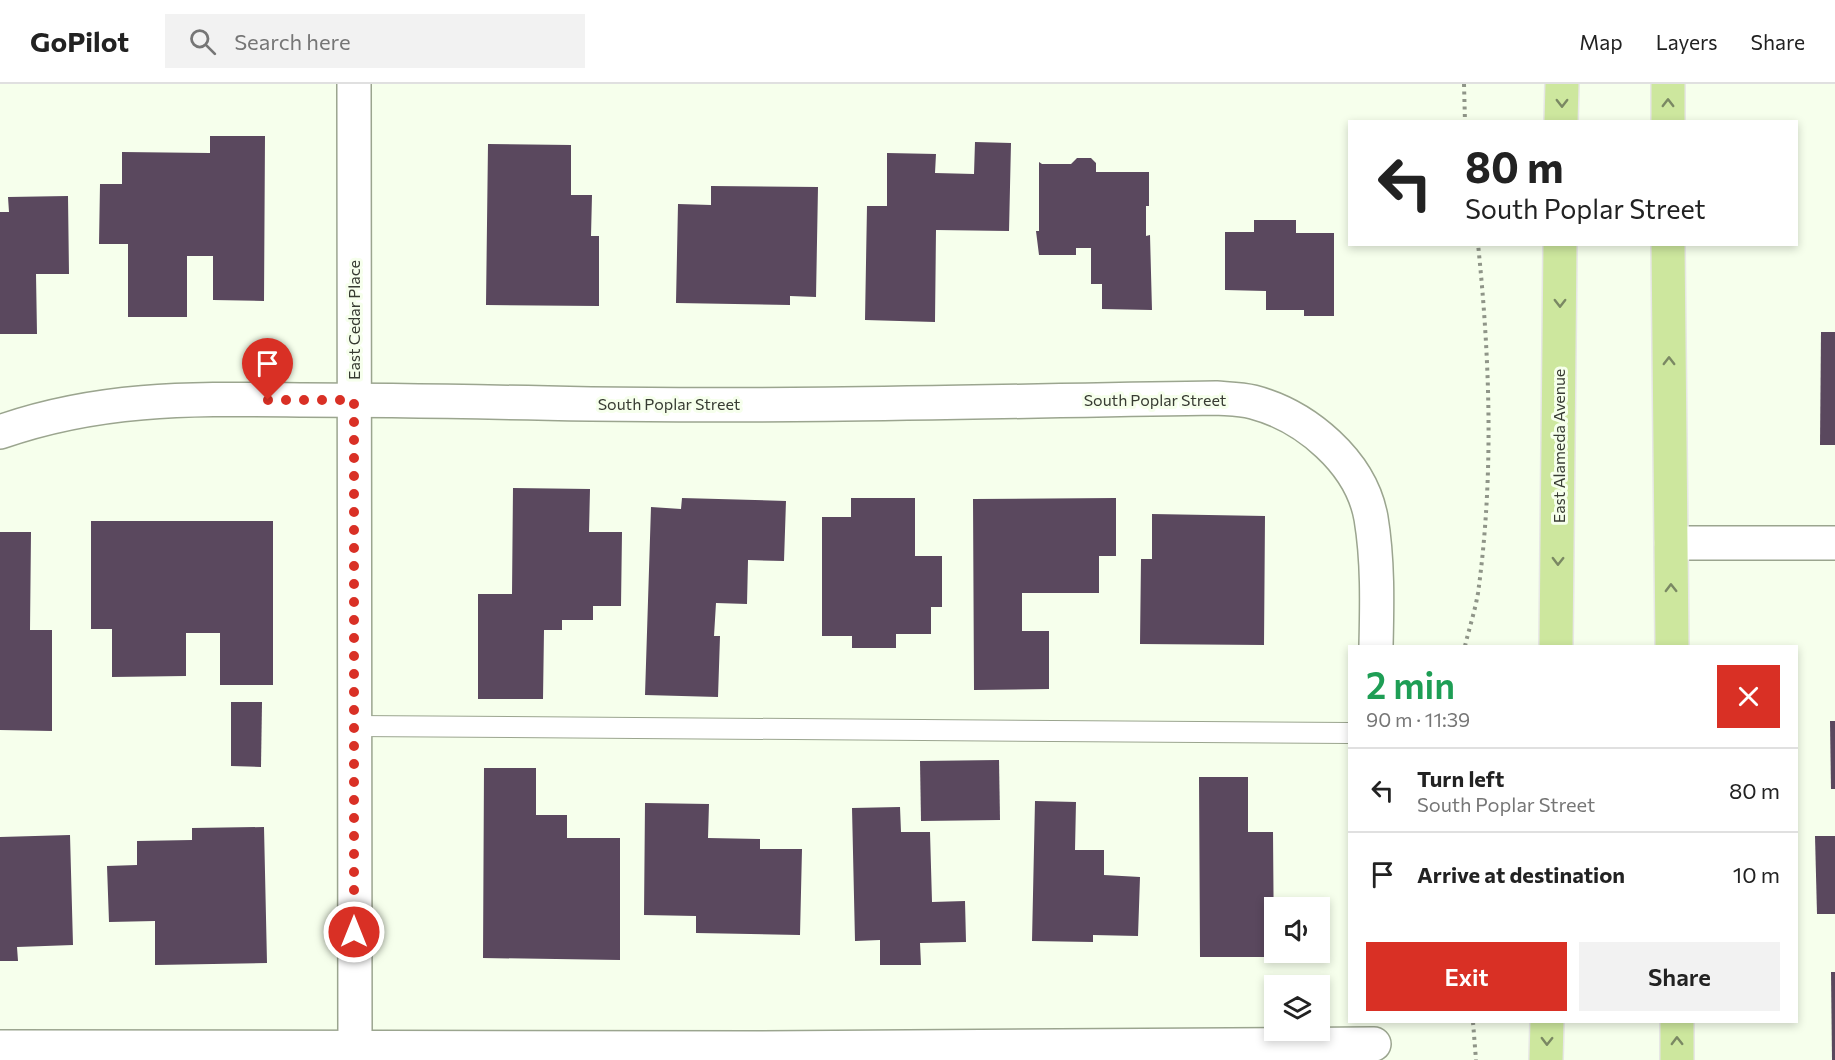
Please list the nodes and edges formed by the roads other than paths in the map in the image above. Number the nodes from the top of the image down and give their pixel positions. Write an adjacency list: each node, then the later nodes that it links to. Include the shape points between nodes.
1 (354, 84): 8 (street, East Cedar Place)
2 (1562, 84): 4 (main road, one-way to 4)
3 (1668, 84): 5 (main road, one-way to 3)
4 (1561, 120)
5 (1668, 120)
6 (1560, 246): 13 (main road, East Alameda Avenue, one-way to 13)
7 (1668, 246): 10 (main road, one-way to 7)
8 (354, 400): 9 (street, South Poplar Street, via 149,401 79,410); 12 (street, South Poplar Street, via 660,405 1216,398 1252,402 1300,423 1331,445 1359,484 1371,516 1376,562); 15 (street, East Cedar Place)
9 (0, 432)
10 (1671, 543): 11 (street); 14 (main road, one-way to 10)
11 (1835, 543)
12 (1376, 645)
13 (1556, 645)
14 (1672, 645)
15 (354, 726): 16 (lane); 21 (street, East Cedar Place)
16 (1348, 733)
17 (1547, 1023): 22 (main road, one-way to 22)
18 (1677, 1023): 23 (main road, one-way to 18)
19 (1374, 1042): 21 (street)
20 (0, 1047): 21 (street)
21 (355, 1053)
22 (1546, 1060)
23 (1677, 1060)

